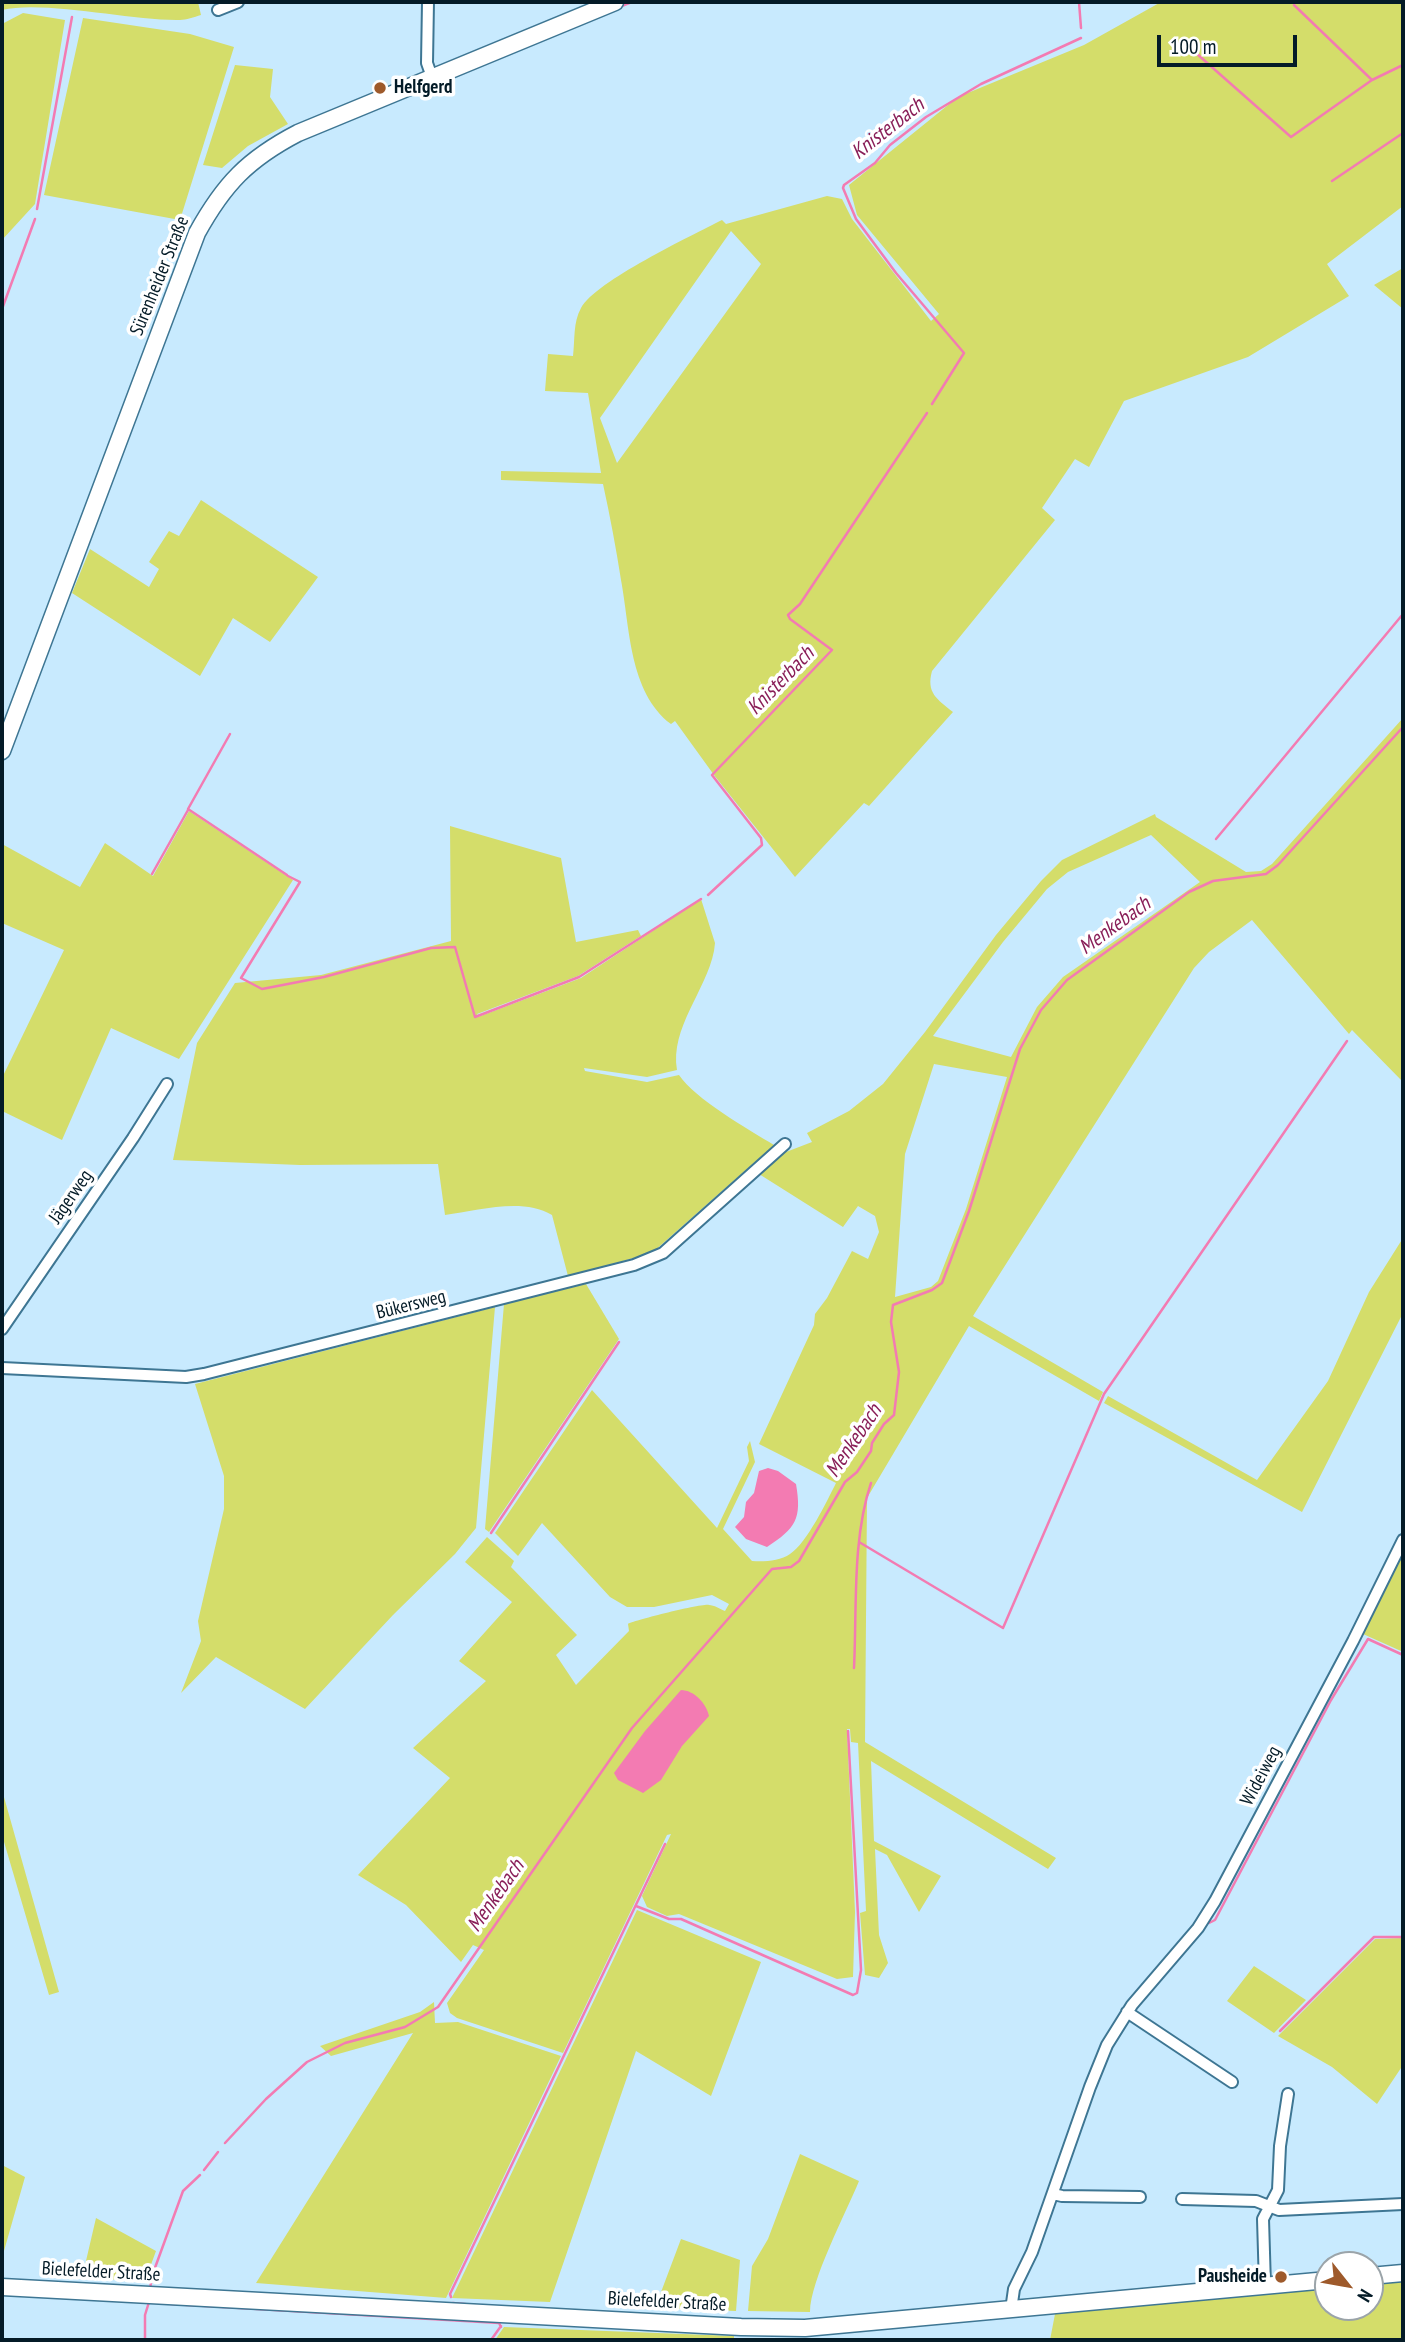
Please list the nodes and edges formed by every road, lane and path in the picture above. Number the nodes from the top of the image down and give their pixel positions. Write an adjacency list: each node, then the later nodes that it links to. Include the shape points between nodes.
1 (238, 2): 4 (street)
2 (428, 2): 5 (street, via 427,63)
3 (614, 2): 5 (main road, Sürenheider Straße)
4 (218, 10)
5 (432, 76): 6 (main road, Sürenheider Straße, via 274,146 229,183 209,211 192,245)
6 (2, 751)
7 (167, 1084): 9 (street, Jägerweg)
8 (785, 1144): 10 (street, Bükersweg, via 663,1253 634,1265 186,1377)
9 (2, 1329)
10 (2, 1368)
11 (1403, 1541): 12 (street, Wideiweg, via 1210,1908)
12 (1127, 2012): 13 (street); 15 (street, Wideiweg, via 1107,2045)
13 (1232, 2081)
14 (1288, 2094): 19 (street, via 1278,2189)
15 (1053, 2194): 16 (street); 25 (street, Wideiweg, via 1014,2288)
16 (1140, 2197)
17 (1182, 2199): 19 (street, via 1256,2201)
18 (1403, 2204): 19 (street, via 1279,2210)
19 (1269, 2206): 23 (street, via 1263,2219)
20 (1403, 2273): 21 (main road)
21 (1384, 2275)
22 (1314, 2281): 23 (main road, Bielefelder Straße)
23 (1265, 2286): 25 (main road, Bielefelder Straße)
24 (2, 2287): 26 (main road, Bielefelder Straße)
25 (1011, 2310): 26 (main road, Bielefelder Straße)
26 (802, 2334)

